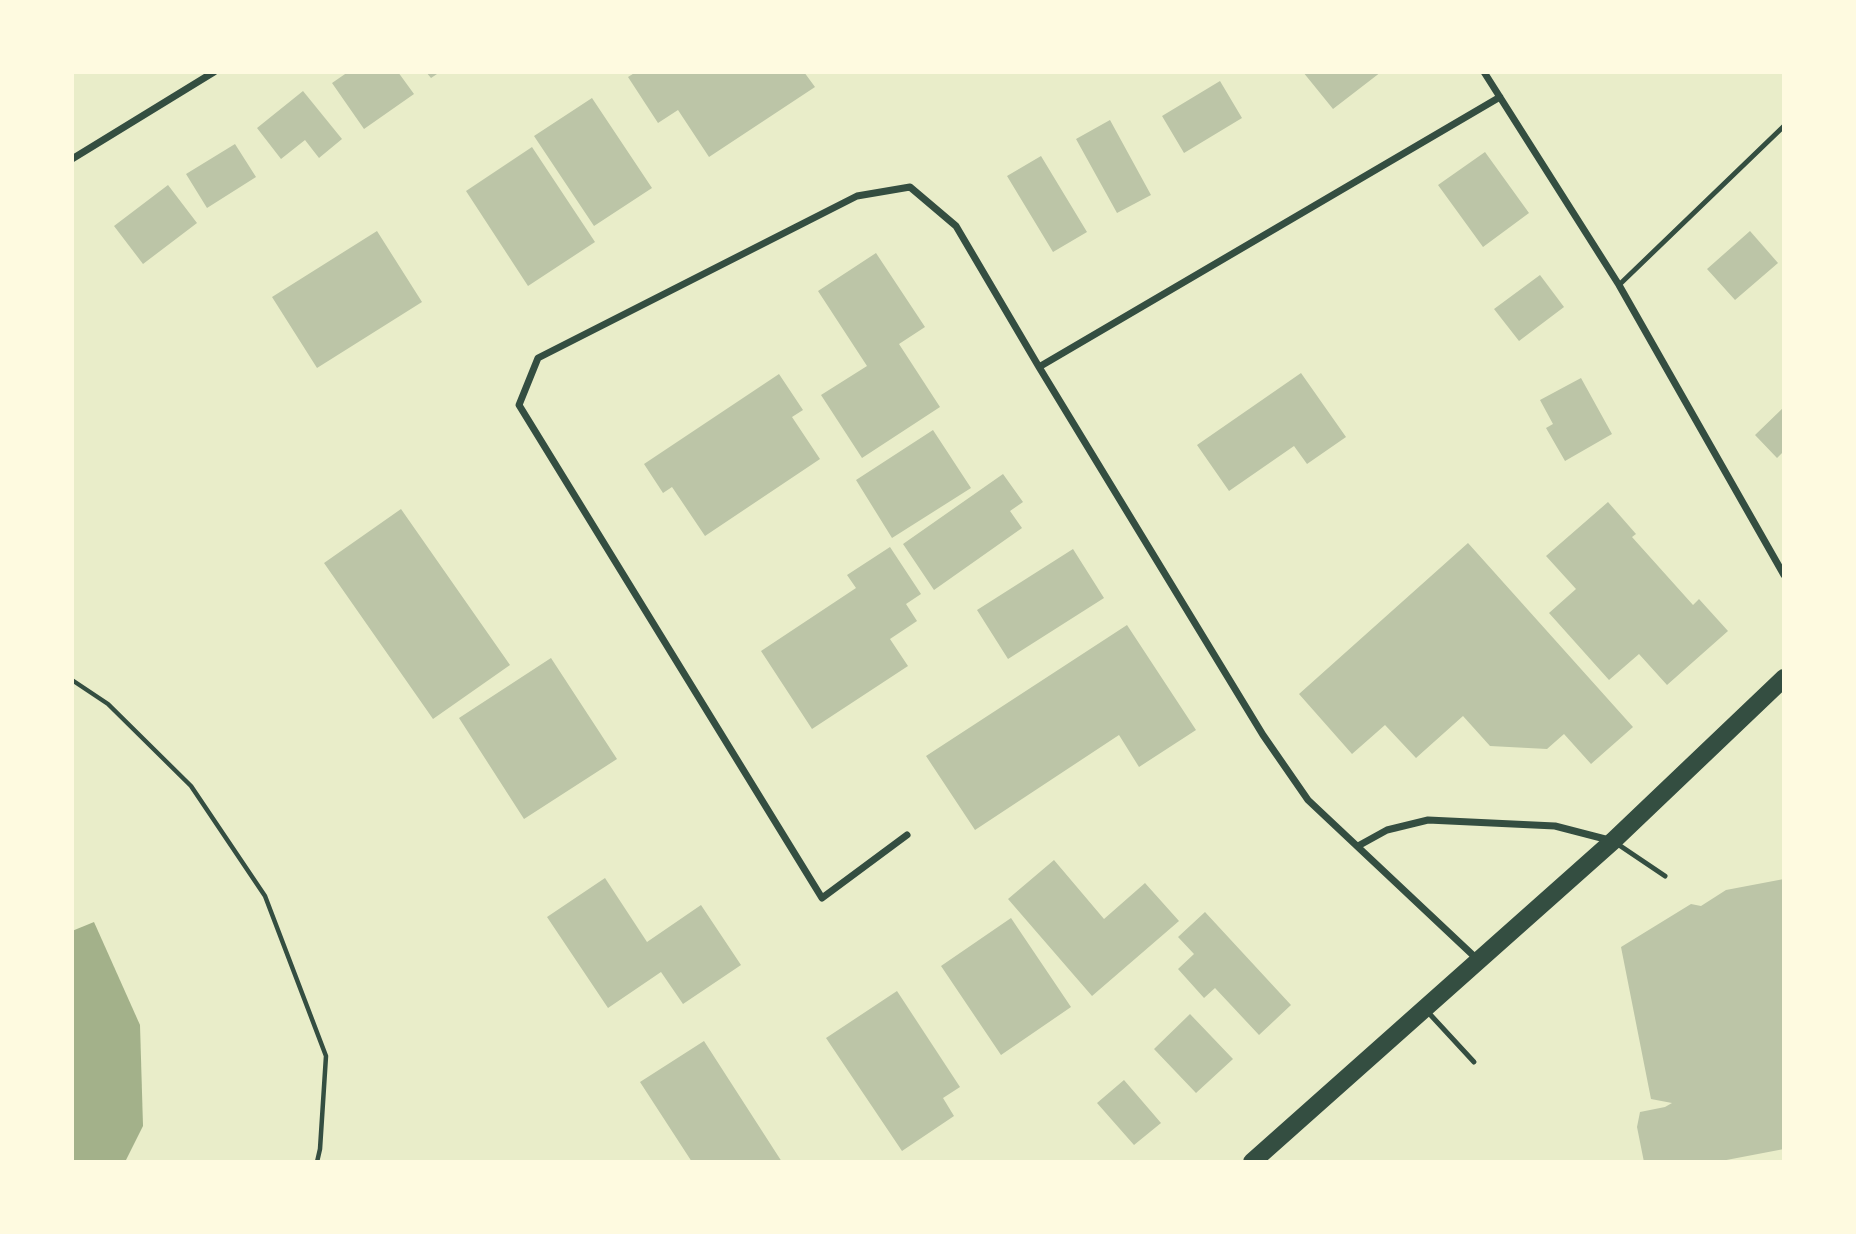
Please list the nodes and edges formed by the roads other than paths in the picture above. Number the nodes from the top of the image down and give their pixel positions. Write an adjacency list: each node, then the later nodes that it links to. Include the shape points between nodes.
1 (214, 72): 5 (street)
2 (1484, 72): 3 (street)
3 (1500, 97): 6 (street); 7 (street)
4 (1784, 126): 6 (lane)
5 (72, 159)
6 (1619, 285): 8 (street)
7 (1039, 367): 10 (street, via 956,226 910,187 857,195 538,358 519,405 822,898); 12 (street, via 1264,735 1308,800)
8 (1784, 575)
9 (1784, 678): 11 (main road)
10 (907, 835)
11 (1613, 841): 12 (street, via 1555,826 1428,820 1387,830); 13 (lane); 14 (main road)
12 (1358, 846): 14 (street)
13 (1665, 876)
14 (1478, 960): 15 (main road)
15 (1424, 1008): 16 (lane); 17 (main road)
16 (1474, 1062)
17 (1252, 1162)

